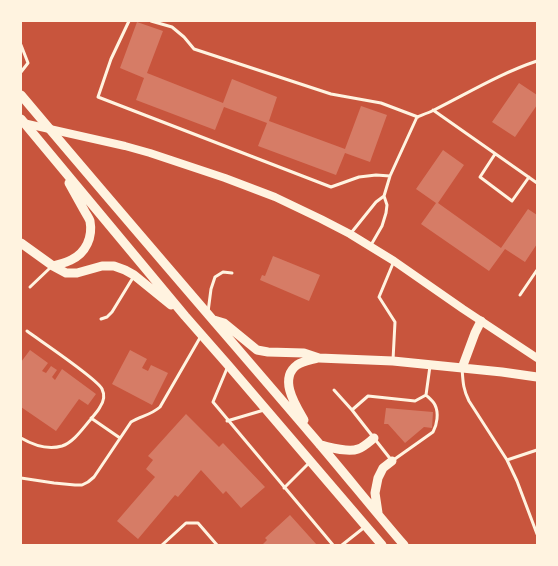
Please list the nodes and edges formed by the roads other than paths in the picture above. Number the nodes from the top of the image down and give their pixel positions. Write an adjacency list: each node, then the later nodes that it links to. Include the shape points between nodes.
1 (129, 21): 13 (lane, via 111,59 98,97 331,187 359,177)
2 (151, 21): 8 (lane, via 172,27 194,49 331,94 381,103)
3 (21, 45): 5 (lane, via 28,63)
4 (537, 62): 7 (lane, via 500,76)
5 (21, 72)
6 (21, 95): 28 (highway)
7 (433, 110): 8 (lane); 11 (lane)
8 (418, 117): 13 (lane)
9 (21, 119): 12 (highway)
10 (21, 123): 17 (main road, via 150,153 225,178 275,197)
11 (495, 154): 14 (lane); 14 (lane, via 480,177 512,201)
12 (61, 167): 21 (highway, via 89,220 90,230 88,243 81,252 71,260); 27 (highway)
13 (390, 176): 16 (lane)
14 (529, 177): 15 (lane)
15 (537, 183)
16 (384, 196): 17 (lane); 19 (lane, via 386,213)
17 (350, 234): 19 (main road)
18 (21, 243): 21 (highway)
19 (370, 247): 20 (main road)
20 (394, 261): 30 (main road); 35 (lane, via 379,296 395,322)
21 (53, 266): 24 (highway, via 66,273 114,266); 25 (lane)
22 (537, 270): 26 (lane)
23 (232, 273): 28 (lane, via 223,272 215,277 211,290)
24 (134, 275): 27 (highway); 29 (lane, via 112,312)
25 (30, 287)
26 (520, 295)
27 (185, 316): 32 (highway)
28 (210, 316): 33 (highway, via 257,350 304,353); 46 (highway)
29 (101, 319)
30 (481, 321): 34 (main road); 38 (highway)
31 (27, 332): 44 (lane, via 100,385 104,394 103,400)
32 (202, 334): 37 (highway); 48 (lane, via 160,407 131,422)
33 (319, 358): 35 (highway); 46 (highway, via 297,365 289,380 289,389)
34 (537, 358)
35 (393, 361): 36 (highway)
36 (431, 364): 38 (highway); 41 (lane)
37 (228, 365): 42 (highway); 45 (lane, via 212,402)
38 (462, 368): 39 (highway); 52 (lane, via 464,391)
39 (537, 377)
40 (334, 390): 43 (lane)
41 (426, 394): 43 (lane, via 415,401 368,396); 54 (lane, via 435,405 436,427 433,432)
42 (266, 409): 45 (lane); 53 (highway)
43 (352, 410): 49 (lane)
44 (91, 418): 47 (lane, via 71,441 63,446 42,447); 48 (lane)
45 (227, 421): 56 (lane)
46 (312, 435): 50 (highway)
47 (21, 438)
48 (120, 438): 55 (lane, via 94,477 82,485)
49 (374, 438): 50 (highway, via 358,450 350,451); 54 (lane)
50 (320, 445): 57 (highway)
51 (537, 450): 52 (lane)
52 (507, 460): 59 (lane)
53 (311, 461): 56 (lane); 58 (highway)
54 (392, 461): 57 (highway, via 383,468 378,478 375,493)
55 (21, 478)
56 (284, 488): 62 (lane)
57 (378, 514): 65 (highway)
58 (366, 526): 63 (lane); 64 (highway)
59 (537, 534)
60 (162, 545): 61 (lane, via 186,523 198,523)
61 (217, 545)
62 (333, 545)
63 (342, 545)
64 (382, 545)
65 (404, 545)

